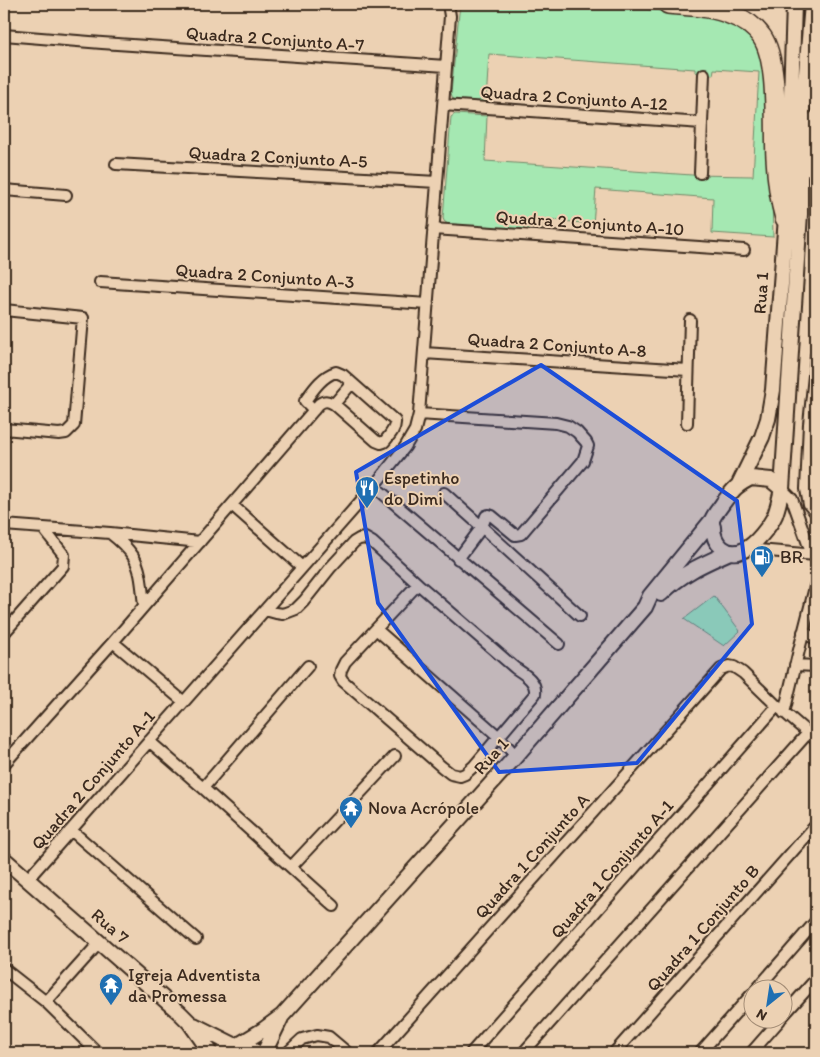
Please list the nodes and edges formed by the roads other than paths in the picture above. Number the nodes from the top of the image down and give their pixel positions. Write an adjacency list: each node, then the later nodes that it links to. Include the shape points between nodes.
1 (448, 4): 6 (street, Quadra 2 Conjunto A-1)
2 (458, 4): 6 (street)
3 (668, 4): 18 (highway, via 730,14 762,37 772,66 780,200)
4 (794, 4): 18 (main road, Rua 1, via 788,191)
5 (812, 4): 18 (main road, via 802,108 800,179)
6 (450, 16): 8 (street, Quadra 2 Conjunto A-1)
7 (4, 35): 8 (street, Quadra 2 Conjunto A-7)
8 (446, 66): 10 (street, Quadra 2 Conjunto A-1)
9 (704, 74): 12 (street)
10 (443, 104): 12 (street, Quadra 2 Conjunto A-12); 15 (street, Quadra 2 Conjunto A-1)
11 (816, 118): 18 (main road)
12 (702, 123): 14 (street)
13 (116, 164): 15 (street, Quadra 2 Conjunto A-5)
14 (700, 173)
15 (437, 182): 19 (street, Quadra 2 Conjunto A-1)
16 (4, 190): 17 (street)
17 (66, 195)
18 (793, 216): 34 (main road, Rua 1, via 768,418); 36 (main road, Rua 1)
19 (434, 229): 20 (street, Quadra 2 Conjunto A-10); 22 (street, Quadra 2 Conjunto A-1)
20 (744, 250)
21 (100, 282): 22 (street, Quadra 2 Conjunto A-3)
22 (428, 304): 25 (street, Quadra 2 Conjunto A-1)
23 (4, 310): 33 (street, via 83,318 74,426 59,434)
24 (690, 320): 27 (street)
25 (424, 353): 27 (street, Quadra 2 Conjunto A-8); 31 (street, Quadra 2 Conjunto A-1)
26 (816, 356): 39 (street, via 806,489 809,505)
27 (688, 370): 32 (street)
28 (352, 383): 29 (street); 29 (street, via 395,420 394,428 384,442 376,441); 30 (street, via 336,372 329,374 305,401)
29 (334, 404): 30 (street, via 324,401)
30 (314, 410): 38 (street)
31 (419, 414): 35 (street, Quadra 2 Conjunto A-1, via 415,430 405,447); 42 (street, via 556,423 568,426 586,442 588,446 583,461 522,534 515,535 489,515)
32 (687, 423)
33 (4, 429)
34 (739, 484): 36 (main road, via 760,478 771,480); 40 (main road)
35 (374, 486): 51 (street); 52 (street, Quadra 2 Conjunto A-1)
36 (782, 489): 45 (street, via 792,499); 47 (main road, via 774,516)
37 (444, 493): 42 (street)
38 (232, 505): 46 (street); 52 (street)
39 (816, 513)
40 (712, 520): 48 (main road, via 715,540); 56 (main road, via 650,596)
41 (4, 525): 43 (street)
42 (482, 527): 51 (street); 58 (street)
43 (43, 528): 44 (street); 61 (street, via 64,555 63,566)
44 (110, 533): 46 (street); 55 (street, via 133,556)
45 (805, 536): 49 (street, via 799,550); 50 (street)
46 (200, 542): 55 (street)
47 (746, 549): 48 (main road); 49 (street)
48 (730, 552): 56 (main road, via 683,575)
49 (793, 553): 50 (street)
50 (814, 555)
51 (458, 560): 64 (street)
52 (302, 567): 57 (street, Quadra 2 Conjunto A-1)
53 (816, 583): 60 (street)
54 (418, 584): 57 (street, via 372,542 359,539 296,609 283,614); 59 (street); 70 (street, via 535,685 535,694)
55 (144, 606): 63 (street)
56 (645, 607): 74 (main road, Rua 1)
57 (265, 610): 68 (street, Quadra 2 Conjunto A-1)
58 (580, 616)
59 (376, 629): 70 (street); 70 (street, via 345,662 340,676 343,682 452,774 465,774)
60 (804, 632): 62 (street); 65 (street)
61 (4, 633)
62 (816, 639)
63 (113, 642): 68 (street); 75 (street)
64 (559, 644)
65 (795, 665): 67 (street); 69 (street)
66 (308, 666): 76 (street)
67 (816, 666)
68 (184, 702): 72 (street, Quadra 2 Conjunto A-1)
69 (780, 709): 71 (street); 102 (street, Quadra 1 Conjunto A, via 734,667 721,669); 103 (street, Quadra 1 Conjunto A-1)
70 (499, 737): 74 (street)
71 (812, 737): 104 (street)
72 (149, 741): 76 (street); 78 (street, Quadra 2 Conjunto A-1)
73 (395, 756): 80 (street)
74 (516, 756): 92 (main road, Rua 1)
75 (4, 764)
76 (203, 788): 80 (street)
77 (816, 824): 105 (street, Quadra 1 Conjunto B)
78 (71, 830): 81 (street, Quadra 2 Conjunto A-1); 84 (street)
79 (4, 859): 81 (main road, Rua 7)
80 (291, 867): 82 (street)
81 (27, 880): 85 (main road, Rua 7)
82 (334, 906)
83 (816, 921): 88 (street)
84 (196, 939)
85 (100, 942): 89 (street); 93 (main road, Rua 7)
86 (4, 969): 89 (street)
87 (816, 979): 91 (street)
88 (765, 980)
89 (46, 1002): 96 (street)
90 (742, 1005): 106 (street)
91 (792, 1007)
92 (282, 1016): 95 (main road, Rua 1); 99 (main road, Rua 1)
93 (190, 1023): 95 (main road, Rua 7); 97 (main road, Rua 7)
94 (771, 1030): 107 (street)
95 (232, 1048): 98 (main road, Rua 7, via 247,1046)
96 (98, 1053)
97 (211, 1053)
98 (256, 1053)
99 (264, 1053)
100 (286, 1053): 101 (street, via 302,1038 317,1035 329,1037)
101 (348, 1053)
102 (378, 1053)
103 (471, 1053)
104 (523, 1053)
105 (614, 1053)
106 (700, 1053)
107 (751, 1053)

